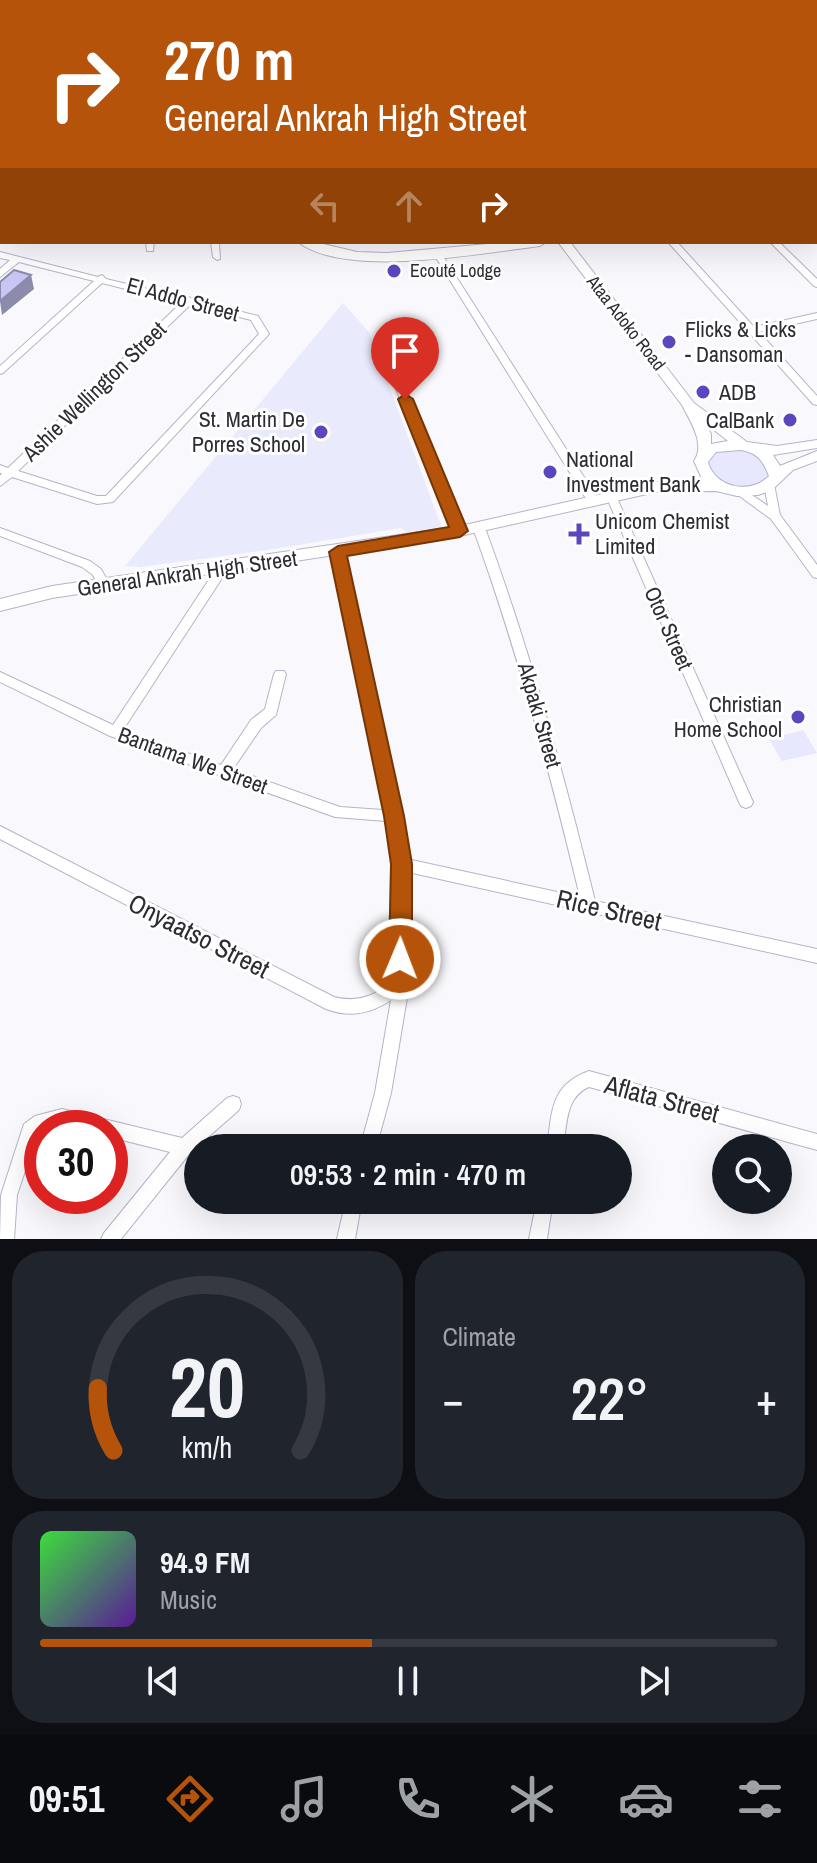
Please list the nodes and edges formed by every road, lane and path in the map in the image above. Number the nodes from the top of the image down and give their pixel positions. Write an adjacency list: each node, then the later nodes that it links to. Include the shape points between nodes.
1 (215, 244): 9 (street)
2 (310, 244): 7 (main road, via 350,257)
3 (521, 244): 7 (main road)
4 (566, 244): 20 (main road, Ataa Adoko Road)
5 (674, 244): 16 (street)
6 (776, 244): 13 (street)
7 (437, 253): 32 (street)
8 (0, 255): 10 (street, El Addo Street)
9 (217, 257)
10 (17, 259): 11 (street); 12 (street, El Addo Street)
11 (0, 274)
12 (102, 278): 14 (street, El Addo Street); 18 (street)
13 (817, 284)
14 (189, 300): 25 (street, Ashie Wellington Street); 25 (street, El Addo Street, via 255,318 264,334 115,494 97,500)
15 (817, 316): 16 (street)
16 (753, 330): 19 (street)
17 (392, 367): 35 (street)
18 (0, 371)
19 (817, 402)
20 (688, 404): 22 (main road, Ataa Adoko Road); 24 (main road, Ataa Adoko Road, via 704,434)
21 (817, 444): 22 (main road, via 777,451)
22 (748, 447): 24 (main road, via 720,445); 26 (main road, via 770,459)
23 (817, 456): 26 (main road, via 788,466)
24 (703, 458): 28 (main road, via 706,477); 29 (main road, General Ankrah High Street)
25 (5, 470): 27 (street, Ashie Wellington Street)
26 (772, 479): 30 (main road, via 758,490); 33 (street)
27 (0, 482)
28 (719, 486): 29 (main road, General Ankrah High Street); 30 (main road)
29 (656, 487): 31 (main road, General Ankrah High Street)
30 (739, 492): 33 (street)
31 (612, 498): 32 (main road, General Ankrah High Street); 46 (street, Otor Street)
32 (594, 502): 34 (main road, General Ankrah High Street)
33 (775, 516): 39 (street)
34 (479, 528): 35 (main road, General Ankrah High Street); 50 (street, Akpaki Street, via 512,614)
35 (460, 531): 37 (main road, General Ankrah High Street)
36 (0, 532): 40 (street, via 86,564)
37 (338, 552): 38 (main road, General Ankrah High Street); 47 (street)
38 (222, 569): 40 (main road, General Ankrah High Street); 44 (street)
39 (817, 574)
40 (104, 585): 41 (main road, General Ankrah High Street)
41 (0, 605)
42 (280, 674): 45 (street, via 271,711)
43 (0, 677): 44 (street, Bantama We Street)
44 (115, 732): 45 (street, Bantama We Street)
45 (224, 771): 47 (street, Bantama We Street, via 340,813)
46 (746, 802)
47 (394, 816): 49 (street)
48 (0, 832): 52 (street, Onyaatso Street, via 331,1004 360,1008)
49 (401, 864): 50 (street, Rice Street); 52 (street)
50 (589, 905): 51 (street, Rice Street)
51 (817, 956)
52 (400, 985): 56 (street)
53 (233, 1104): 55 (street)
54 (128, 1133): 59 (street)
55 (199, 1134)
56 (372, 1134)
57 (557, 1134): 58 (street, Aflata Street, via 564,1095 578,1081 589,1079)
58 (817, 1142)
59 (184, 1147): 64 (street)
60 (24, 1149): 63 (street, via 9,1195)
61 (351, 1214): 65 (street)
62 (542, 1214): 66 (street)
63 (5, 1239)
64 (110, 1239)
65 (346, 1239)
66 (538, 1239)

